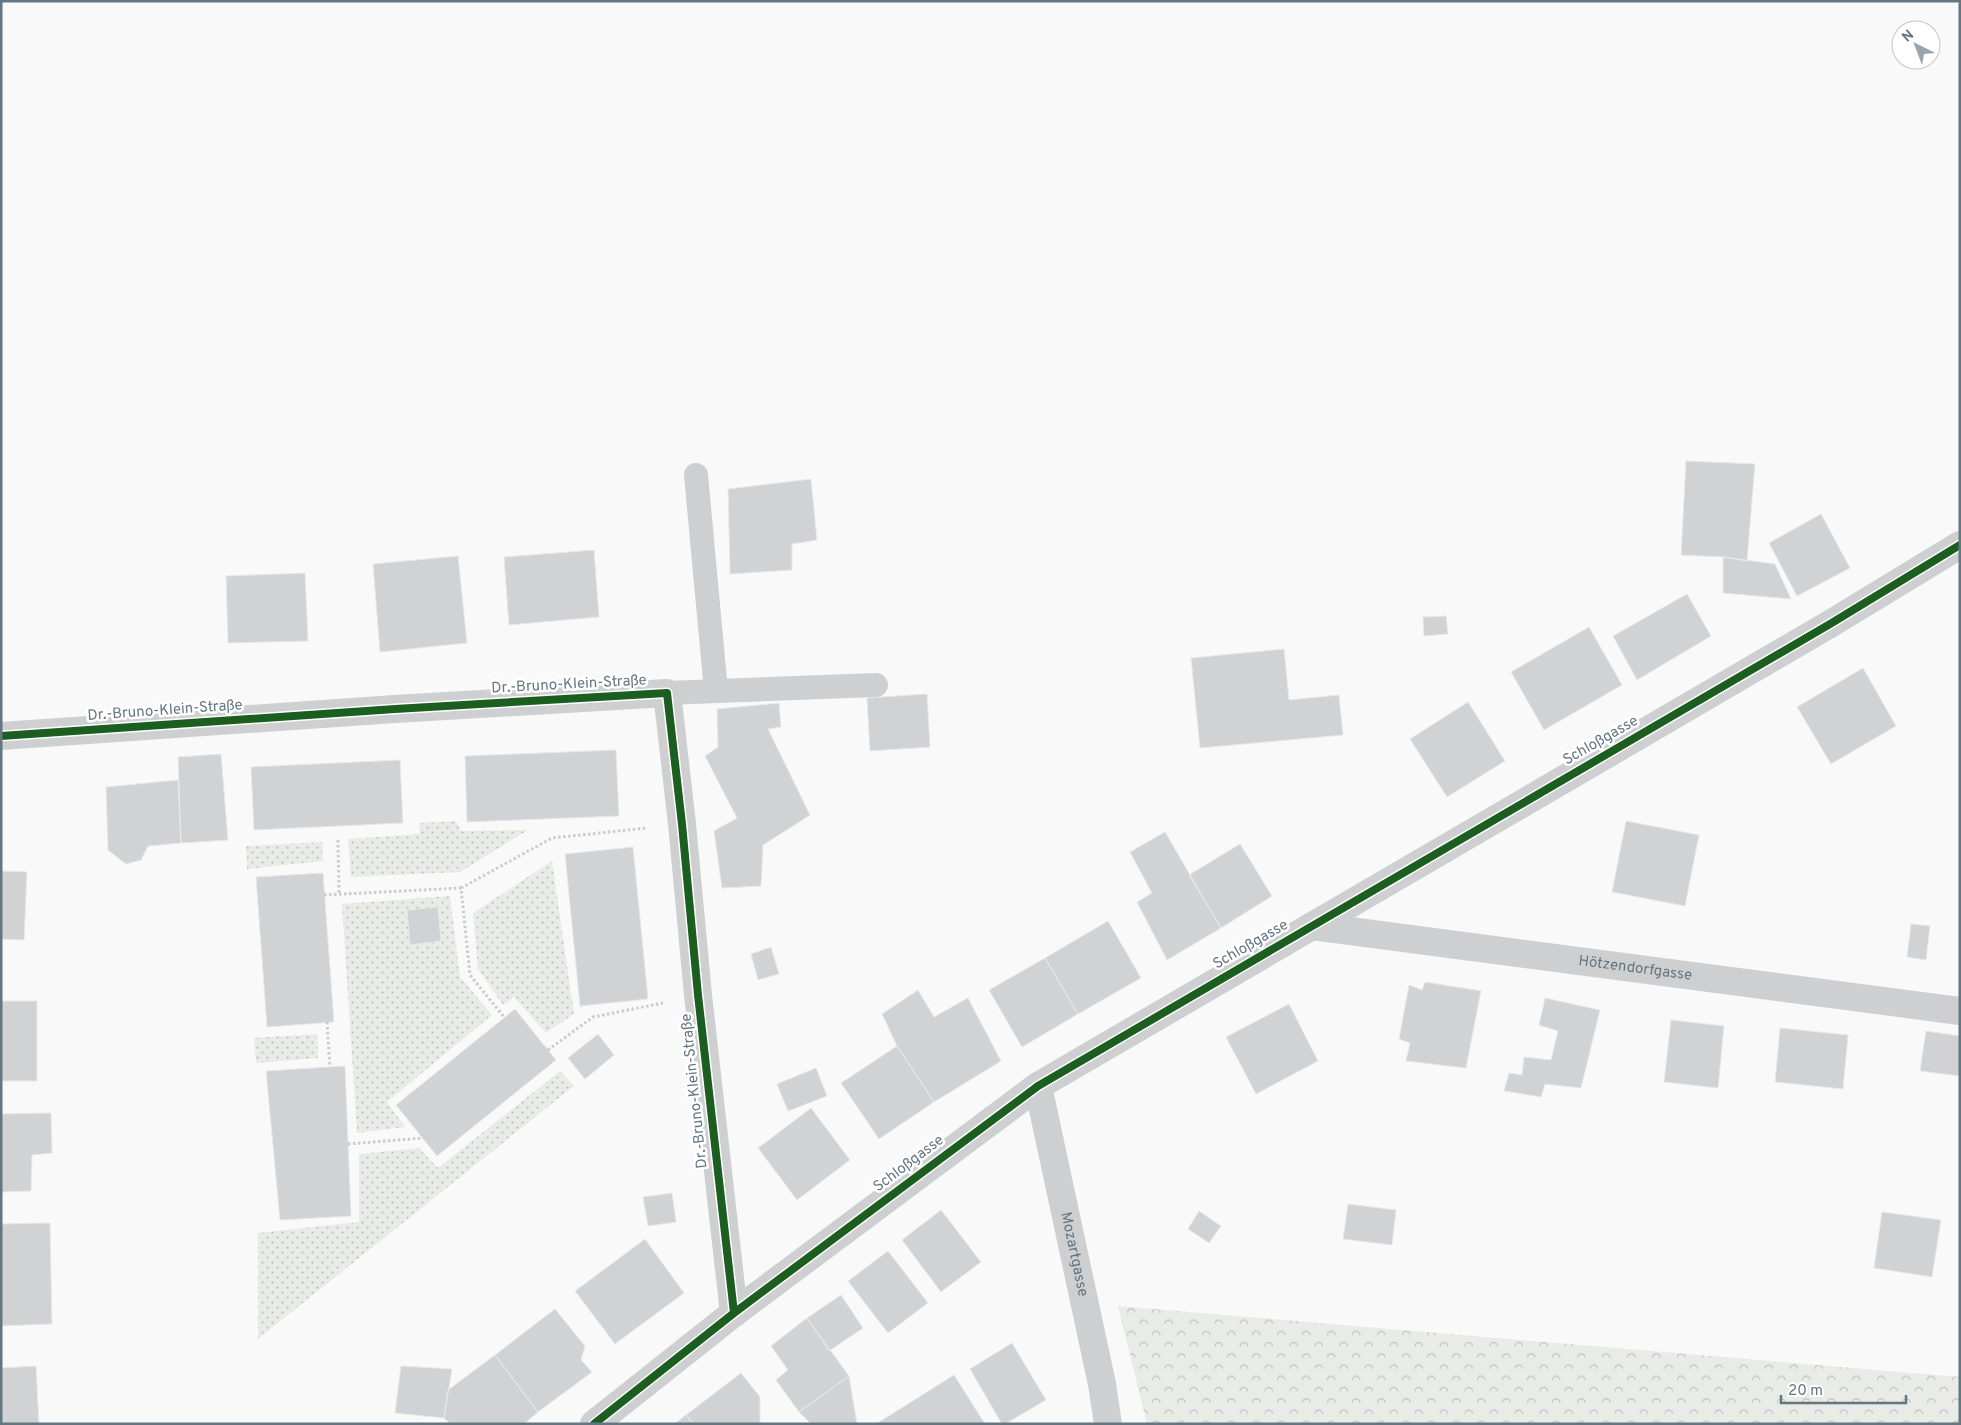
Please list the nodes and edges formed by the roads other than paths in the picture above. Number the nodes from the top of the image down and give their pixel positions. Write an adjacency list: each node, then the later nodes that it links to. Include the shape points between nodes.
1 (696, 475): 4 (lane)
2 (1960, 546): 7 (street, Schloßgasse)
3 (876, 685): 4 (lane)
4 (716, 691): 5 (lane)
5 (667, 693): 6 (street, Dr.-Bruno-Klein-Straße); 10 (street, Dr.-Bruno-Klein-Straße)
6 (1, 736)
7 (1312, 926): 8 (street, Hötzendorfgasse); 9 (street, Schloßgasse)
8 (1960, 1011)
9 (1038, 1086): 10 (street, Schloßgasse); 12 (street, Mozartgasse)
10 (734, 1313): 11 (street, Schloßgasse)
11 (594, 1424)
12 (1108, 1424)

